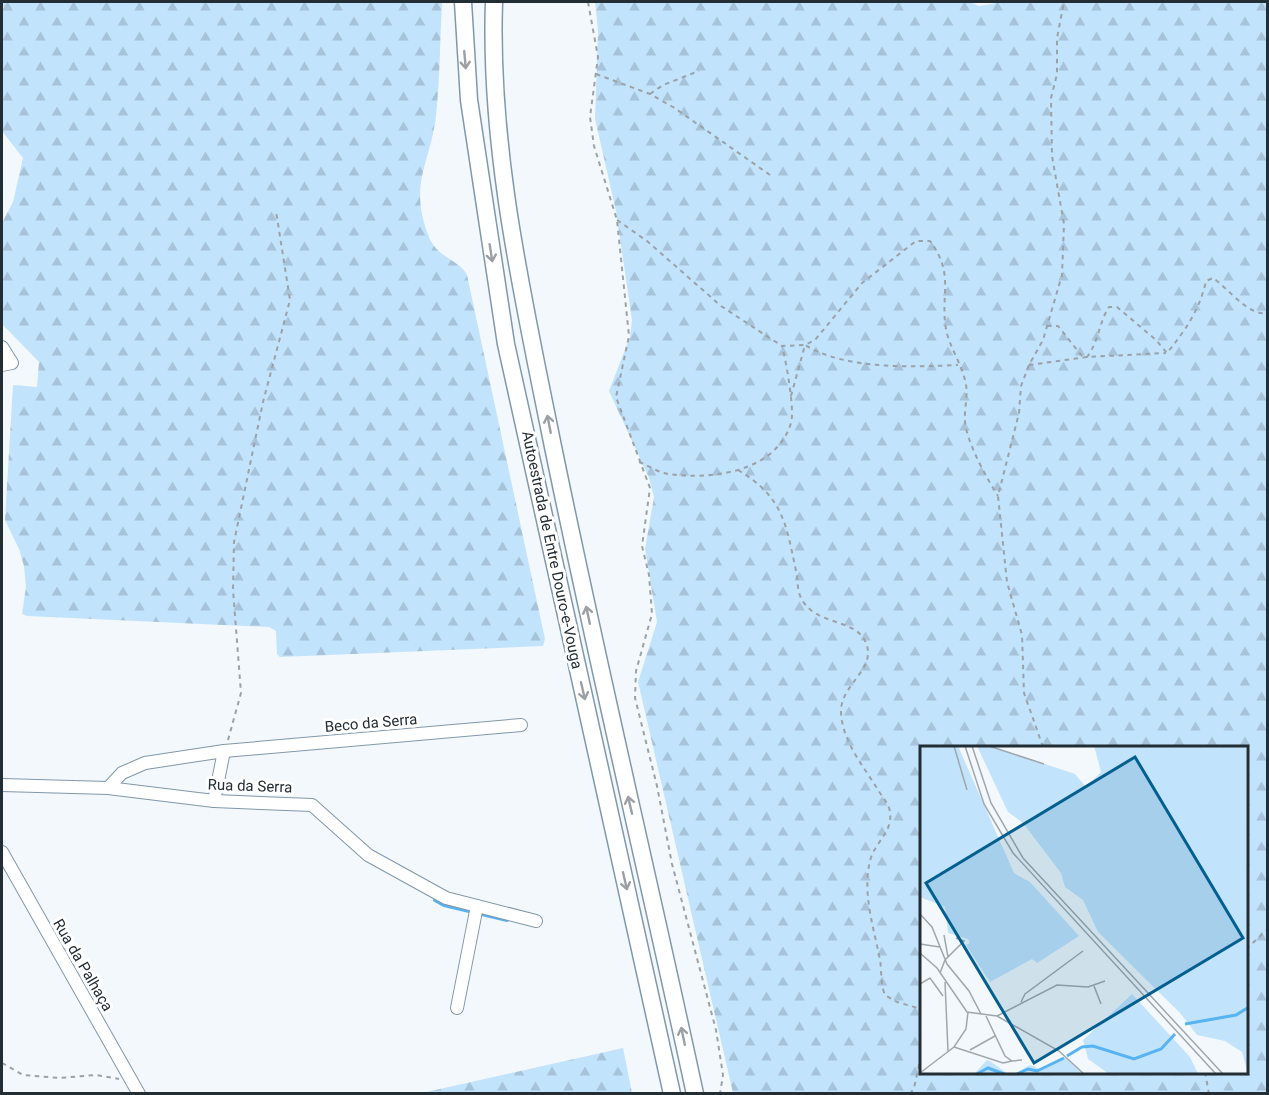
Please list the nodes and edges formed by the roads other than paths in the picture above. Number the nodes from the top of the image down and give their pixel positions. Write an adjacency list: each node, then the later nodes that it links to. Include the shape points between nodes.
1 (463, 2): 15 (highway, Autoestrada de Entre Douro-e-Vouga, one-way to 15, via 468,100 506,344)
2 (494, 2): 16 (highway, Autoestrada de Entre Douro-e-Vouga, one-way to 2, via 591,630 523,296 500,151)
3 (2, 347): 4 (street, via 12,363)
4 (2, 365)
5 (521, 725): 6 (street, Beco da Serra)
6 (224, 751): 8 (street, Beco da Serra, via 145,763 122,773); 9 (street)
7 (2, 785): 8 (street, Rua da Serra)
8 (108, 788): 9 (street, Rua da Serra)
9 (214, 801): 11 (street, Rua da Serra, via 312,805 369,855 446,898)
10 (2, 852): 14 (street, Rua da Palhaça)
11 (477, 906): 12 (street, Rua da Serra); 13 (street)
12 (536, 921)
13 (457, 1008)
14 (136, 1088)
15 (672, 1094)
16 (695, 1094)

